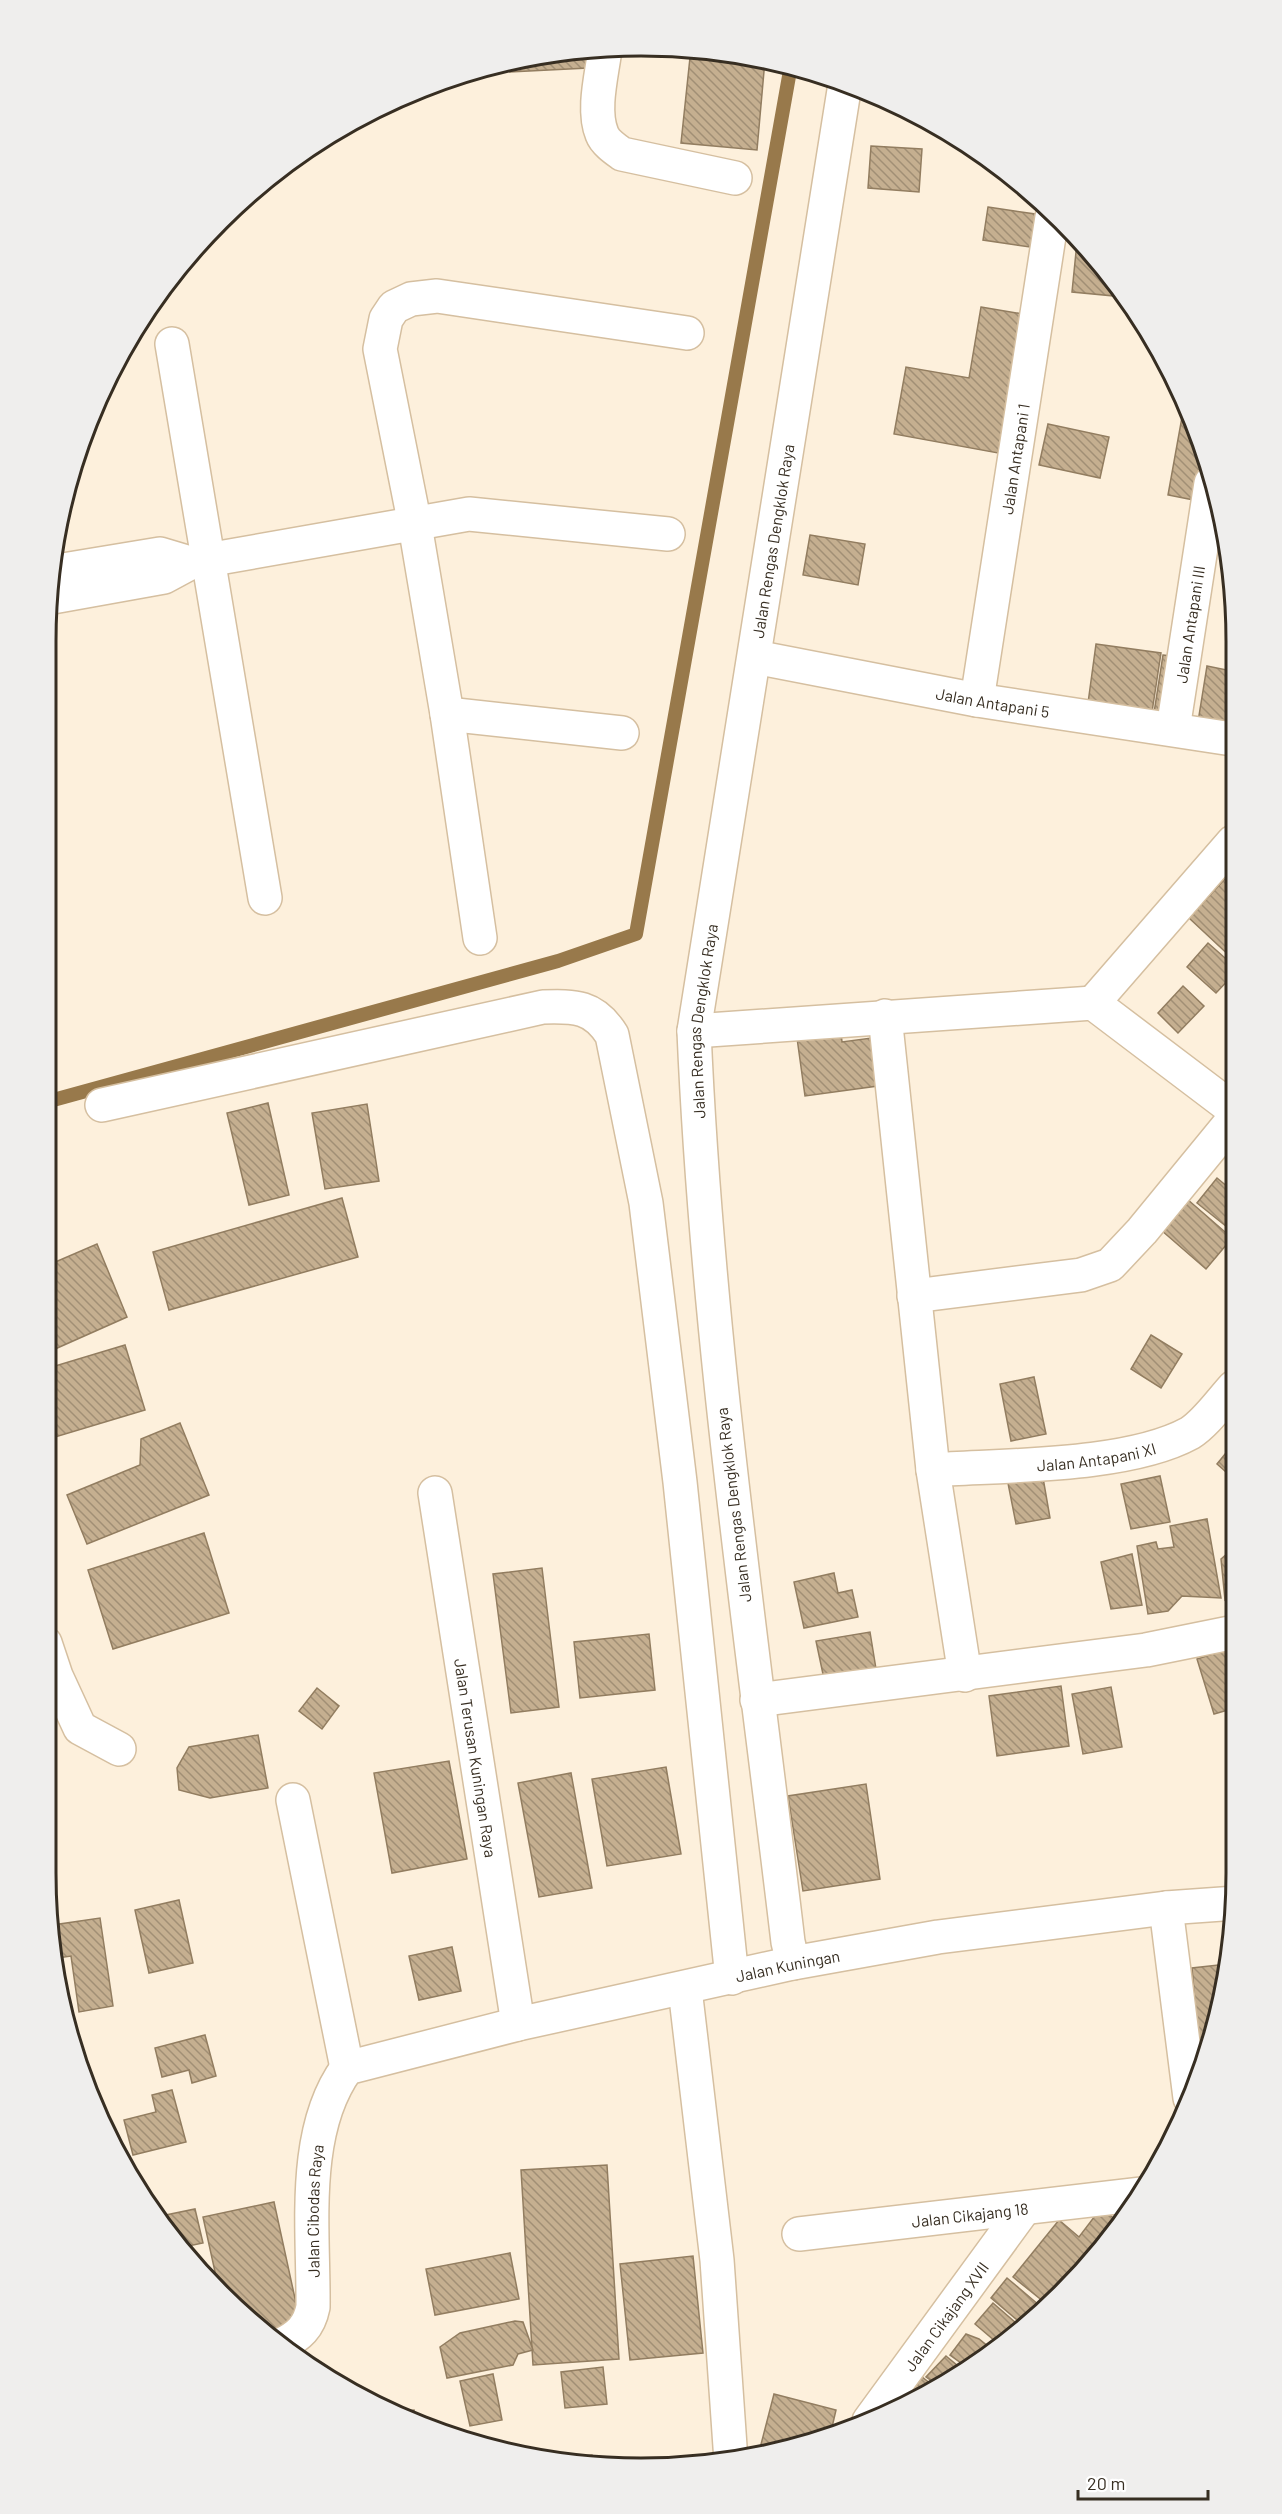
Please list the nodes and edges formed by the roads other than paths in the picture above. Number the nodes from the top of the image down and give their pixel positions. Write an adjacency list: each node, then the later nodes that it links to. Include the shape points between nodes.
1 (604, 57): 3 (street, via 598,117 602,136 622,154)
2 (844, 92): 13 (street, Jalan Rengas Dengklok Raya)
3 (735, 178)
4 (1051, 223): 14 (street, Jalan Antapani 1)
5 (687, 333): 8 (street, via 437,296 411,299 394,308 386,319 380,349)
6 (172, 344): 10 (street)
7 (1208, 495): 16 (street, Jalan Antapani III)
8 (415, 525): 9 (street, via 470,514); 10 (street); 15 (street)
9 (668, 534)
10 (199, 561): 11 (street, via 160,554); 12 (street, via 164,577); 20 (street)
11 (60, 570)
12 (58, 596)
13 (755, 657): 14 (street, Jalan Antapani 5); 24 (street, Jalan Rengas Dengklok Raya)
14 (977, 700): 16 (street, Jalan Antapani 5)
15 (447, 714): 17 (street); 21 (street)
16 (1173, 729): 18 (street, Jalan Antapani 5)
17 (622, 733)
18 (1226, 738)
19 (1226, 850): 22 (street)
20 (264, 898)
21 (480, 938)
22 (1093, 1003): 23 (street); 25 (street)
23 (885, 1016): 24 (street); 28 (street)
24 (693, 1031): 35 (street, Jalan Rengas Dengklok Raya, via 700,1172 722,1402)
25 (1226, 1104)
26 (102, 1105): 41 (street, via 543,1007 588,1010 604,1022 612,1035 646,1203 680,1482)
27 (1226, 1129): 28 (street, via 1110,1265 1081,1275)
28 (914, 1296): 30 (street)
29 (1226, 1396): 30 (street, Jalan Antapani XI, via 1192,1432 1152,1449 1087,1459)
30 (933, 1470): 33 (street)
31 (435, 1492): 43 (street, Jalan Terusan Kuningan Raya)
32 (1226, 1634): 33 (street, via 1146,1650)
33 (965, 1675): 35 (street)
34 (56, 1676): 36 (street, via 80,1728)
35 (757, 1700): 40 (street, Jalan Rengas Dengklok Raya)
36 (119, 1749)
37 (294, 1800): 44 (street)
38 (1225, 1904): 39 (street, Jalan Kuningan)
39 (1166, 1908): 40 (street, Jalan Kuningan, via 938,1937); 45 (street)
40 (793, 1963): 41 (street, Jalan Kuningan)
41 (732, 1978): 42 (street, Jalan Kuningan)
42 (685, 1989): 43 (street, Jalan Kuningan); 51 (street, via 717,2260)
43 (518, 2024): 44 (street, Jalan Kuningan)
44 (347, 2068): 49 (street, Jalan Cibodas Raya, via 327,2101 314,2154 313,2307 301,2334)
45 (1188, 2081)
46 (1129, 2196): 47 (street, Jalan Cikajang 18)
47 (1023, 2210): 48 (street, Jalan Cikajang 18); 50 (street, Jalan Cikajang XVII)
48 (799, 2234)
49 (289, 2341)
50 (879, 2408)
51 (730, 2451)

